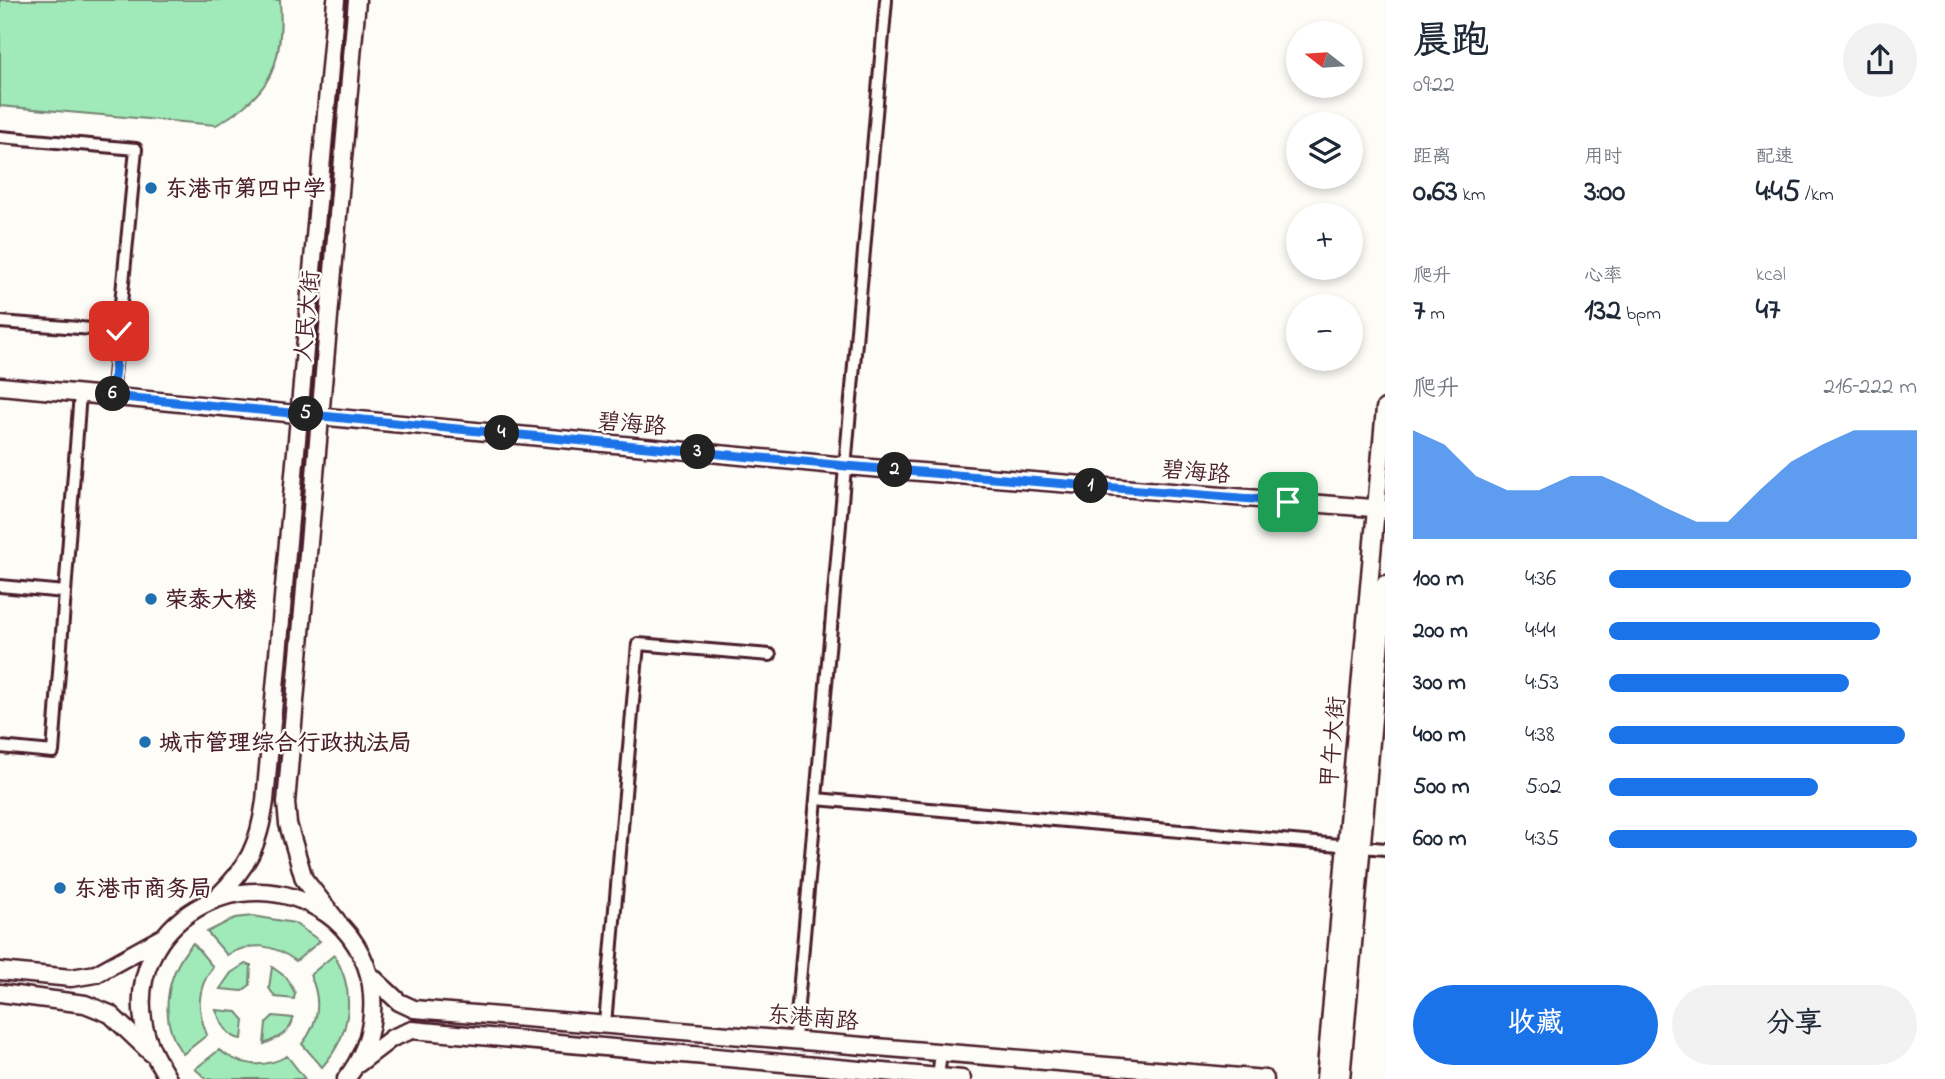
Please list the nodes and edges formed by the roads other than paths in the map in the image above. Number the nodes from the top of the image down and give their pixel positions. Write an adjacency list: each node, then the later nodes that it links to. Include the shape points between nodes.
1 (336, 0): 11 (main road, 人民大街)
2 (356, 0): 12 (main road, 人民大街)
3 (886, 0): 13 (street)
4 (0, 137): 6 (street, via 136,149)
5 (0, 322): 6 (street)
6 (119, 331): 9 (street)
7 (0, 386): 8 (main road, 碧海路)
8 (80, 393): 9 (main road, 碧海路); 17 (street)
9 (112, 396): 11 (main road, 碧海路)
10 (1385, 408): 14 (main road, 甲午大街)
11 (299, 414): 12 (main road, 碧海路); 23 (main road, 人民大街, via 260,836 241,874)
12 (320, 416): 13 (main road, 碧海路); 24 (main road, 人民大街, via 286,803 304,879)
13 (846, 466): 14 (main road, 碧海路); 20 (street)
14 (1380, 509): 21 (main road, 甲午大街)
15 (1385, 584): 21 (main road, 甲午大街)
16 (0, 586): 17 (street)
17 (65, 592): 19 (street, via 53,752)
18 (770, 655): 29 (street, via 638,644)
19 (0, 747)
20 (816, 799): 21 (street); 30 (street)
21 (1354, 846): 22 (street); 39 (main road, 甲午大街); 40 (main road, 甲午大街)
22 (1385, 849)
23 (217, 897): 24 (main road, via 247,890 280,892 308,901); 25 (main road, via 189,913)
24 (337, 920): 27 (main road, 人民大街, via 356,944)
25 (167, 934): 26 (main road, via 96,974 71,978); 32 (main road, via 151,962 143,995 144,1026)
26 (0, 971)
27 (369, 974): 29 (main road, 东港南路, via 399,1002 414,1009); 33 (main road, via 370,1034)
28 (0, 993): 32 (main road, via 85,1004 110,1014)
29 (604, 1024): 30 (main road, 东港南路)
30 (795, 1038): 31 (main road, 东港南路)
31 (941, 1051): 34 (street); 38 (main road, 东港南路)
32 (153, 1055): 35 (main road)
33 (358, 1064): 34 (main road, 东港南路, via 392,1038 412,1030 433,1030); 36 (main road)
34 (938, 1078): 37 (main road, 东港南路)
35 (168, 1079)
36 (346, 1079)
37 (962, 1079)
38 (1265, 1079)
39 (1325, 1079)
40 (1341, 1079)

